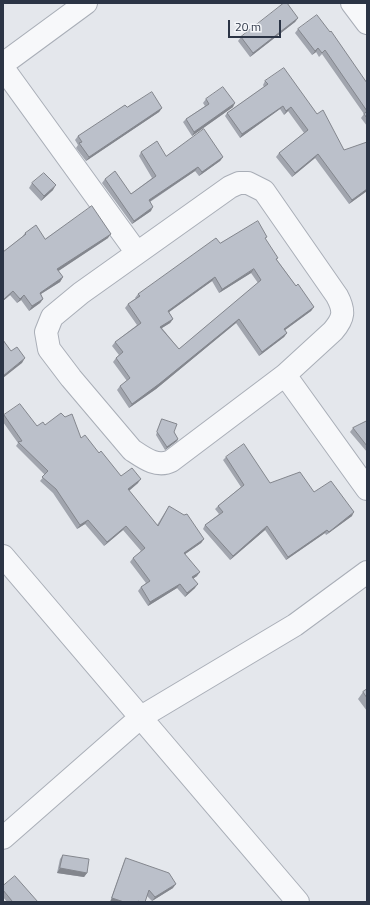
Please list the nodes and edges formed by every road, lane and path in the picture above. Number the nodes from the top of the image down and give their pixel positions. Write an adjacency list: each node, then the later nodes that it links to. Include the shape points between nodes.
1 (86, 3): 4 (street)
2 (352, 3): 3 (street)
3 (367, 23)
4 (3, 64)
5 (3, 68): 6 (street)
6 (137, 253): 7 (street, via 230,187 248,183 264,192 342,304 343,313 333,331); 7 (street, via 52,317 46,332 49,349 132,450 155,463 165,464)
7 (285, 375): 8 (street)
8 (367, 489)
9 (3, 556): 11 (street)
10 (367, 572): 11 (street, via 295,625)
11 (141, 717): 12 (street); 13 (street)
12 (3, 838)
13 (298, 902)

